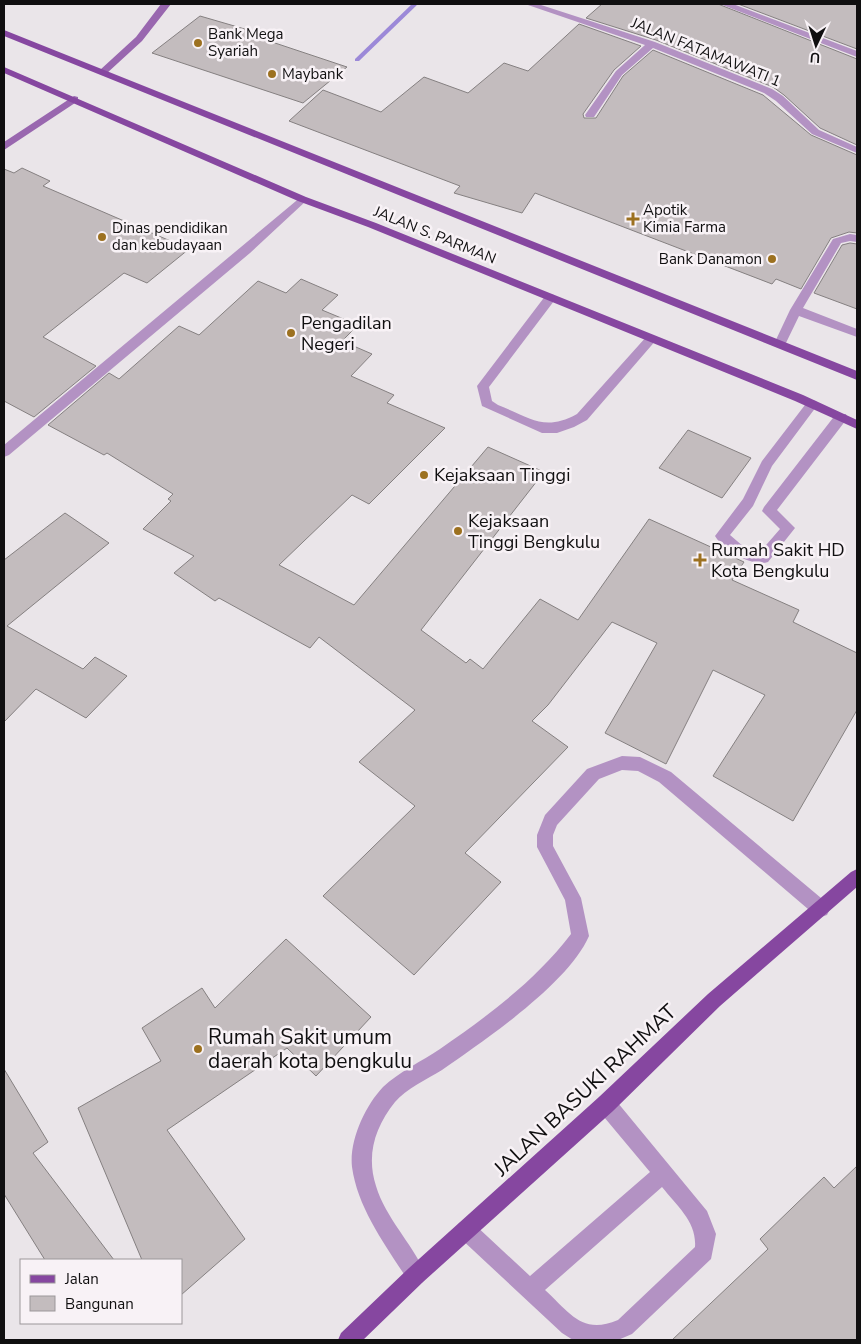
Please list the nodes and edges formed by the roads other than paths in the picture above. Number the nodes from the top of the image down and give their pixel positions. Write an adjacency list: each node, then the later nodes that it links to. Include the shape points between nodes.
1 (166, 4): 8 (street, via 139,39)
2 (530, 4): 5 (street, JALAN FATAMAWATI 1)
3 (725, 4): 6 (street)
4 (4, 33): 8 (main road, JALAN S. PARMAN)
5 (652, 44): 10 (street, via 619,74); 12 (street, JALAN FATAMAWATI 1, via 776,95 819,135)
6 (857, 54)
7 (4, 70): 9 (main road, JALAN S. PARMAN)
8 (103, 72): 19 (main road, JALAN S. PARMAN)
9 (74, 99): 11 (street); 13 (main road, JALAN S. PARMAN)
10 (590, 115)
11 (4, 148)
12 (857, 150)
13 (302, 199): 15 (main road, JALAN S. PARMAN); 24 (street, via 246,250)
14 (857, 239): 16 (street, via 850,237 837,241)
15 (550, 298): 18 (main road, JALAN S. PARMAN); 18 (street, via 484,386 486,402 530,424 557,428 582,417)
16 (796, 310): 17 (street); 19 (street)
17 (857, 333)
18 (651, 339): 21 (main road, JALAN S. PARMAN)
19 (780, 344): 20 (main road, JALAN S. PARMAN)
20 (857, 376)
21 (812, 404): 22 (main road, JALAN S. PARMAN); 25 (street, via 767,464)
22 (841, 417): 23 (main road, JALAN S. PARMAN); 26 (street)
23 (857, 425)
24 (4, 452)
25 (748, 502): 26 (street); 26 (street, via 722,536 739,551 763,558 788,528)
26 (769, 510)
27 (857, 877): 28 (main road, JALAN BASUKI RAHMAT)
28 (821, 909): 29 (main road, JALAN BASUKI RAHMAT, via 714,1000); 32 (street, via 664,777 640,764 631,763 622,763 593,774 551,820 545,835 545,847 573,898 580,936 565,959 503,1014 390,1094 366,1127 361,1171 363,1182)
29 (606, 1104): 30 (street); 31 (main road, JALAN BASUKI RAHMAT)
30 (663, 1172): 33 (street); 33 (street, via 700,1218 706,1234 704,1252 625,1327 606,1335 586,1336 569,1326)
31 (466, 1230): 32 (main road, JALAN BASUKI RAHMAT); 33 (street)
32 (416, 1274): 34 (main road, JALAN BASUKI RAHMAT)
33 (530, 1290)
34 (348, 1340)

